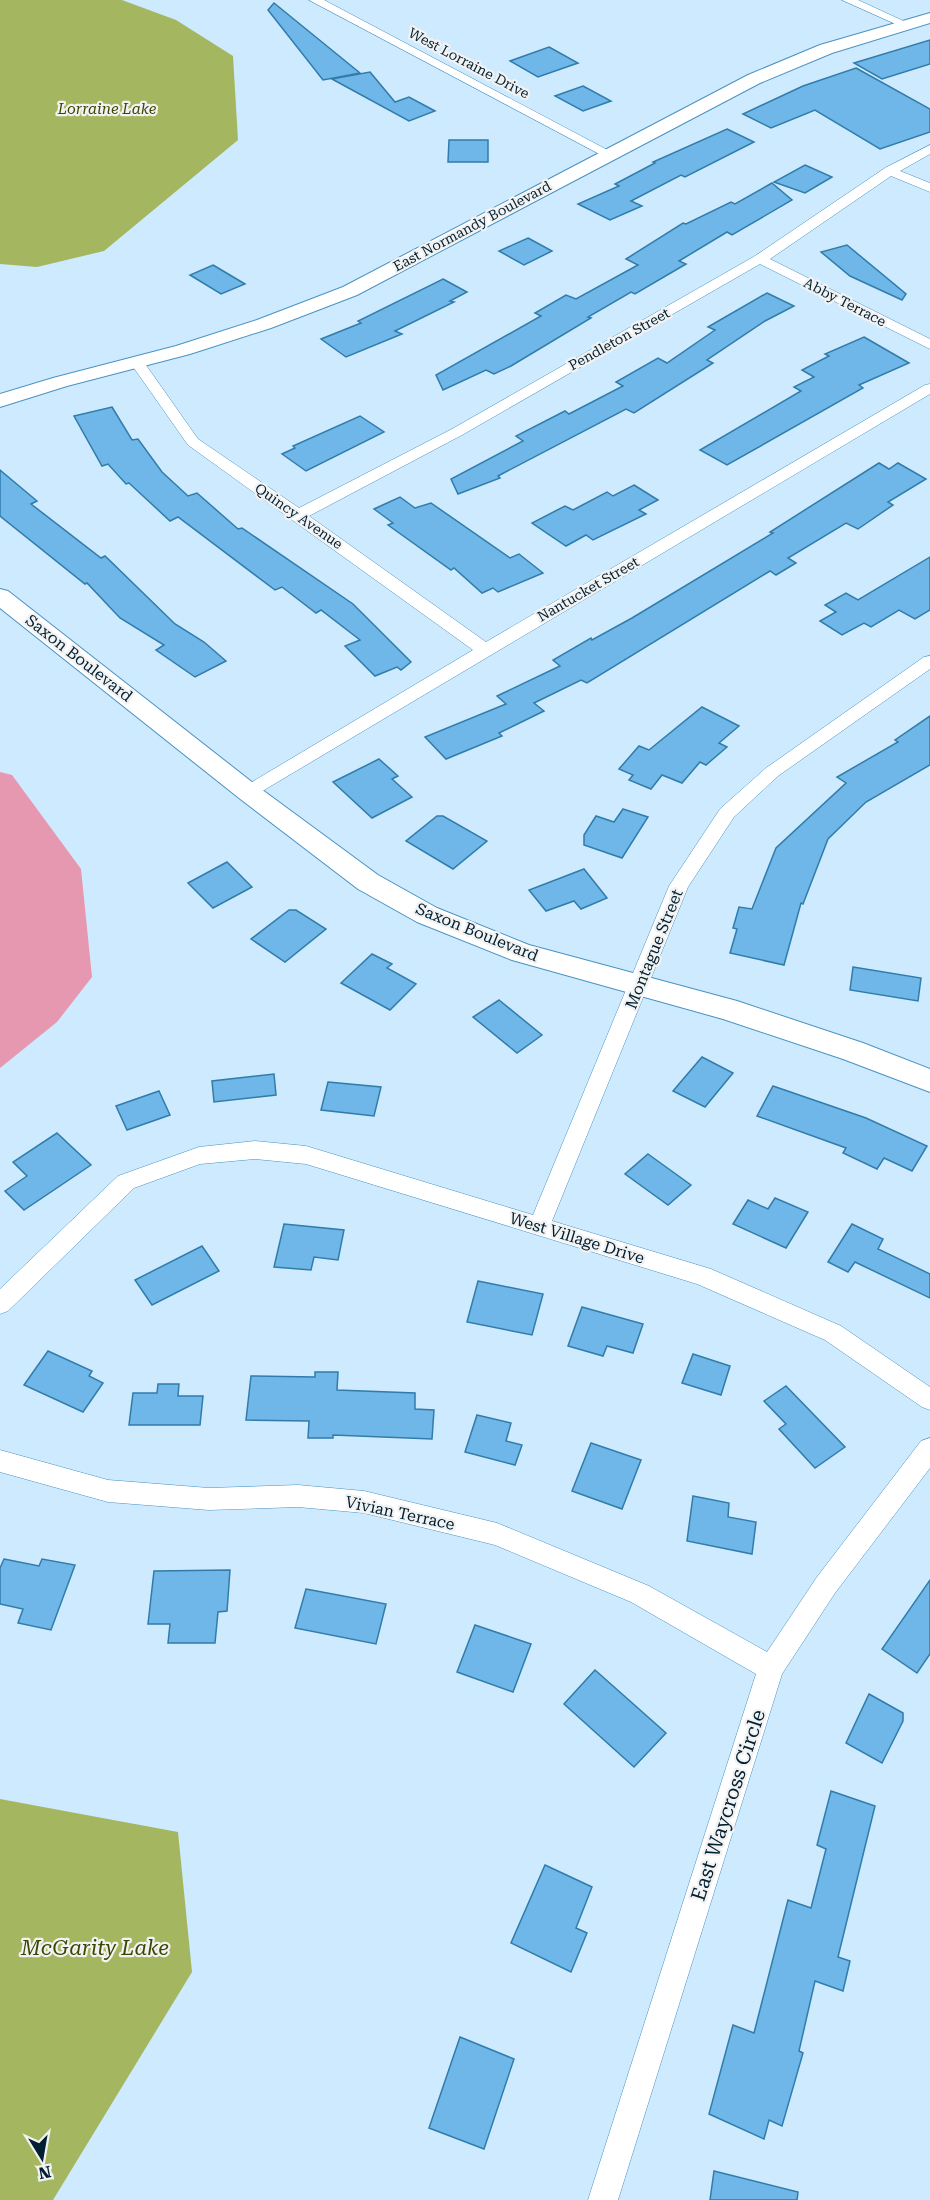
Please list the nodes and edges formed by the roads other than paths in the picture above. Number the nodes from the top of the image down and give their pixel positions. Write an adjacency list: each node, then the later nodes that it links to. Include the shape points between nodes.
1 (315, 0): 6 (street, West Lorraine Drive)
2 (848, 0): 4 (street)
3 (930, 18): 4 (street, East Normandy Boulevard)
4 (904, 24): 6 (street, East Normandy Boulevard, via 826,49 754,79)
5 (930, 149): 7 (street, Pendleton Street)
6 (609, 154): 11 (street, East Normandy Boulevard, via 350,291 264,324)
7 (890, 171): 8 (street); 9 (street, Pendleton Street)
8 (930, 188)
9 (760, 259): 10 (street, Abby Terrace); 14 (street, Pendleton Street, via 457,432)
10 (930, 345)
11 (136, 361): 13 (street, East Normandy Boulevard); 14 (street, Quincy Avenue, via 193,442)
12 (930, 388): 16 (street, Nantucket Street)
13 (0, 401)
14 (298, 515): 16 (street, Quincy Avenue)
15 (0, 596): 18 (street, Saxon Boulevard)
16 (485, 650): 18 (street, Nantucket Street)
17 (930, 661): 19 (street, Montague Street, via 772,772 728,813 679,886)
18 (248, 792): 19 (street, Saxon Boulevard, via 368,882 427,915 522,953)
19 (639, 986): 20 (street, Saxon Boulevard, via 727,1009); 21 (street, Montague Street)
20 (930, 1081)
21 (539, 1226): 22 (street, West Village Drive, via 306,1155 255,1150 199,1156 126,1182); 23 (street, West Village Drive, via 703,1276 833,1333)
22 (0, 1304)
23 (930, 1400)
24 (930, 1449): 26 (street, East Waycross Circle, via 826,1585)
25 (0, 1461): 26 (street, Vivian Terrace, via 108,1491 209,1499 298,1496 364,1502 497,1534 640,1594)
26 (771, 1668): 27 (street, East Waycross Circle)
27 (603, 2200)

